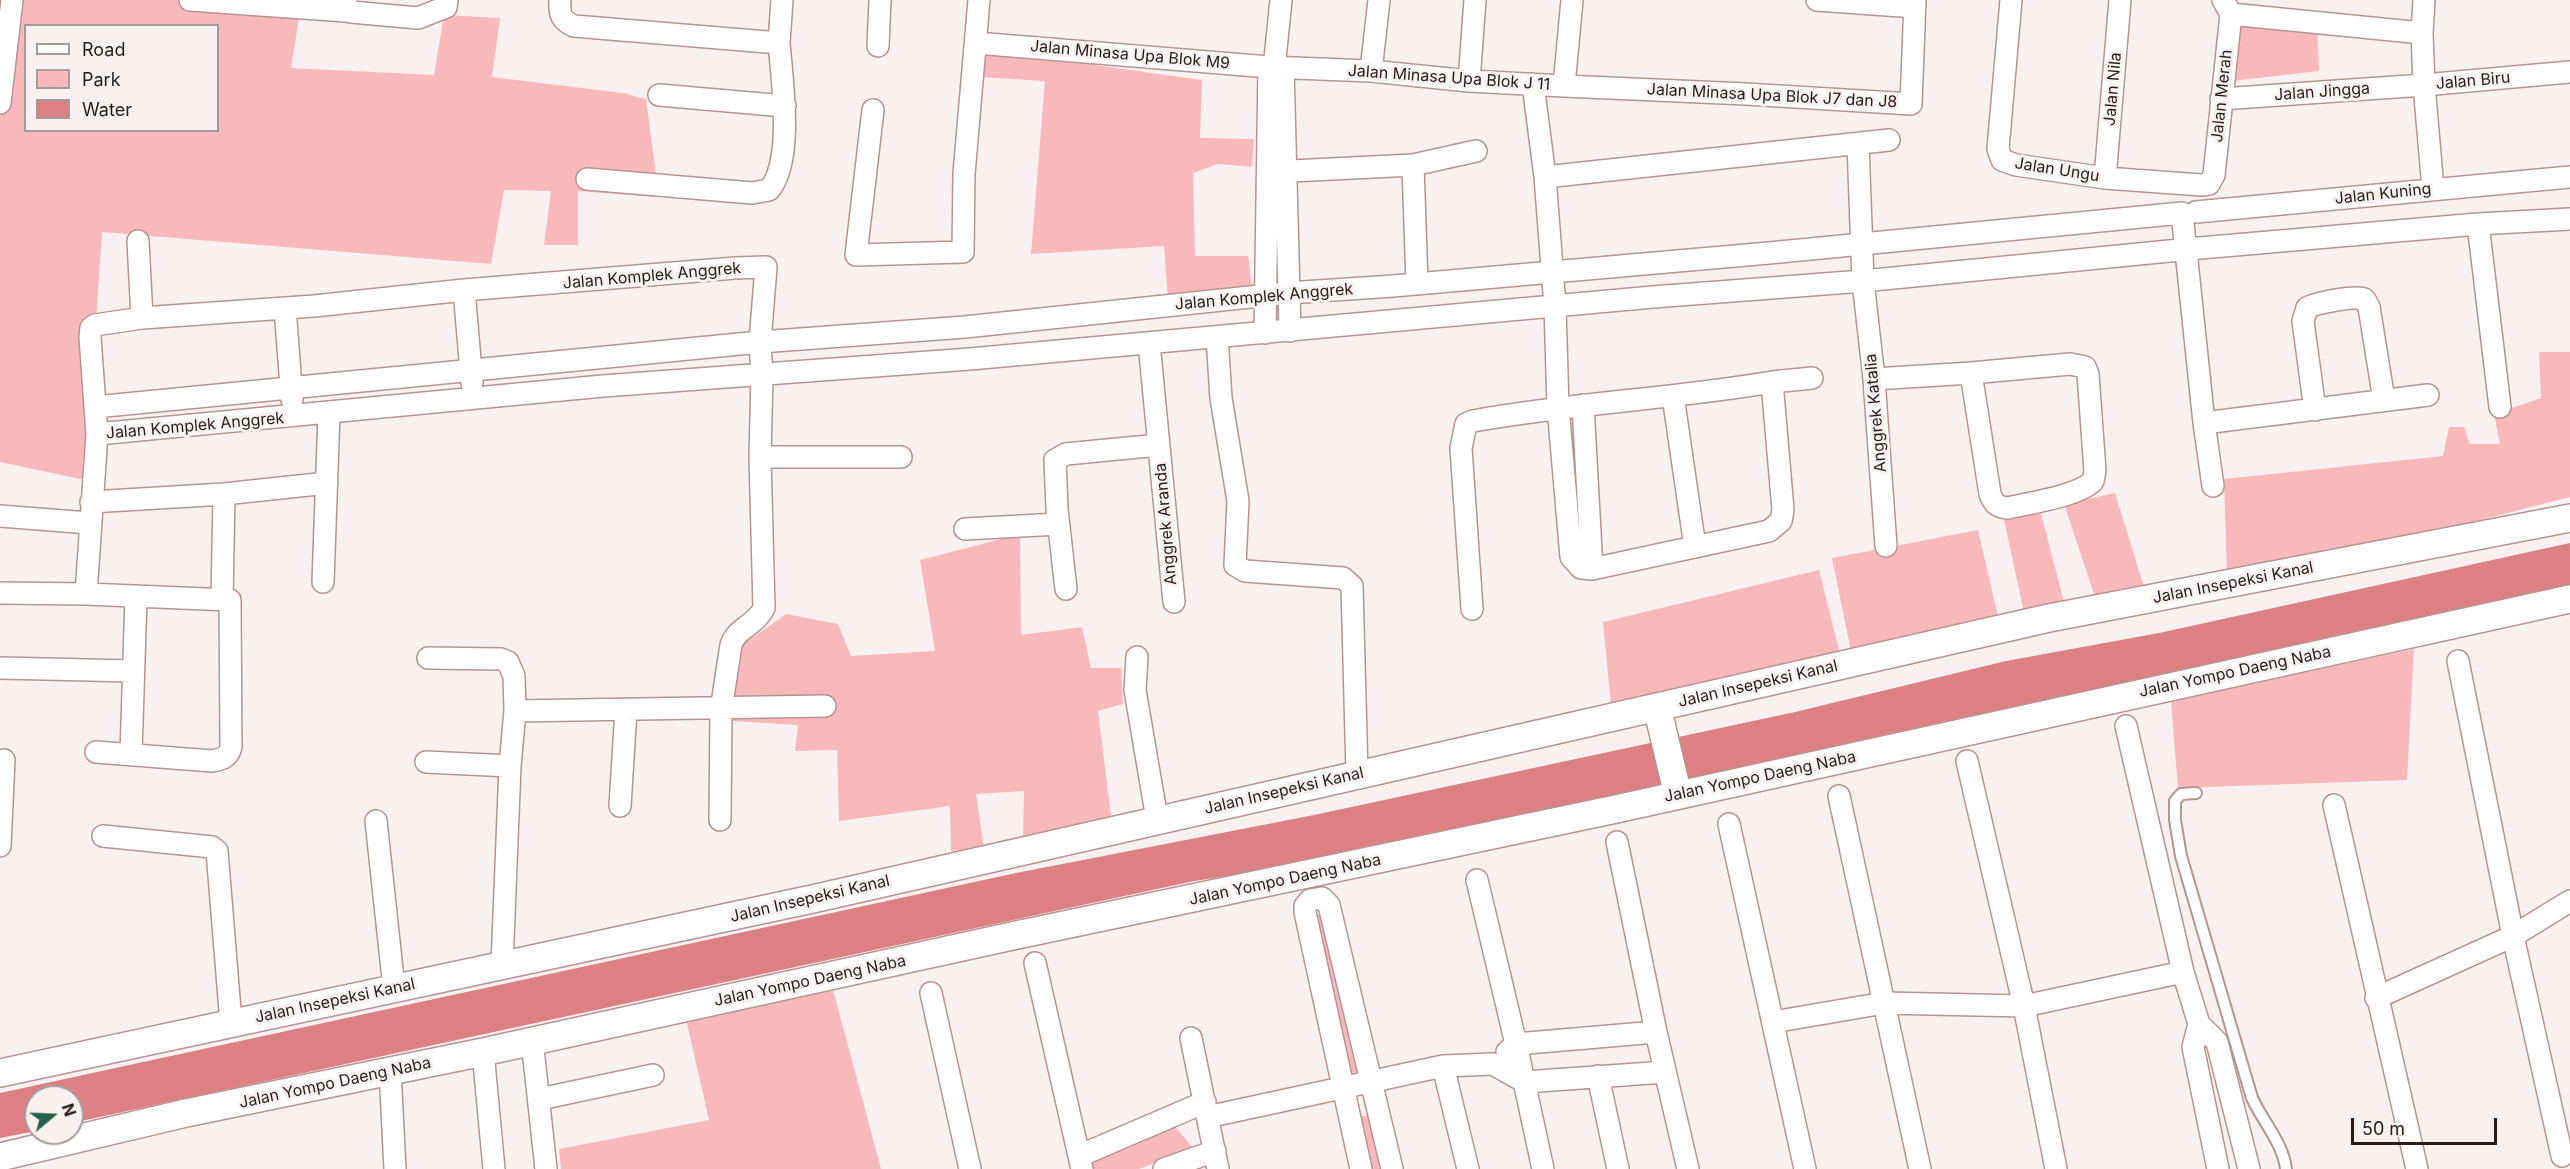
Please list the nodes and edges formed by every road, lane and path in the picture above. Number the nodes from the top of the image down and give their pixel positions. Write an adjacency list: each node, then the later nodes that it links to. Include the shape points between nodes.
1 (12, 0): 32 (street)
2 (190, 0): 17 (street)
3 (447, 0): 17 (street, via 446,7 418,18)
4 (560, 0): 20 (street, via 563,19 574,26)
5 (782, 0): 20 (street)
6 (880, 0): 22 (street)
7 (979, 0): 21 (street)
8 (1281, 0): 23 (street)
9 (1379, 0): 24 (street)
10 (1475, 0): 26 (street)
11 (1572, 0): 29 (street, Jalan Minasa Upa Blok J 11)
12 (1817, 0): 16 (street)
13 (2011, 0): 42 (street, Jalan Ungu, via 1999,156 2016,165)
14 (2120, 0): 42 (street, Jalan Nila)
15 (2424, 0): 19 (street, Jalan Biru)
16 (1915, 3): 29 (street, Jalan Minasa Upa Blok J7 dan J8, via 1911,104)
17 (346, 5)
18 (2227, 7): 19 (street); 31 (street, Jalan Merah)
19 (2422, 33): 28 (street, Jalan Biru)
20 (779, 43): 33 (street)
21 (976, 43): 23 (street, Jalan Minasa Upa Blok M9); 34 (street, via 964,174 963,252 856,255)
22 (878, 46)
23 (1276, 64): 24 (street, Jalan Minasa Upa Blok J 11); 39 (street)
24 (1371, 71): 26 (street, Jalan Minasa Upa Blok J 11)
25 (2570, 72): 28 (street, Jalan Biru)
26 (1468, 81): 27 (street, Jalan Minasa Upa Blok J 11)
27 (1533, 84): 29 (street, Jalan Minasa Upa Blok J 11); 40 (street)
28 (2424, 85): 31 (street, Jalan Jingga); 45 (street)
29 (1564, 86)
30 (659, 95): 33 (street)
31 (2221, 99): 44 (street, Jalan Merah, via 2214,175 2209,184)
32 (0, 103)
33 (784, 106): 43 (street, via 780,164 775,184 764,192)
34 (873, 110)
35 (1889, 140): 36 (street)
36 (1858, 144): 40 (street); 50 (street, Anggrek Katalia)
37 (1476, 151): 38 (street)
38 (1413, 165): 39 (street); 54 (street)
39 (1277, 172): 56 (street); 57 (street)
40 (1545, 177): 52 (street)
41 (2570, 177): 45 (street, Jalan Kuning)
42 (2105, 178): 44 (street, Jalan Ungu)
43 (587, 179)
44 (2201, 185)
45 (2433, 189): 46 (street, Jalan Kuning)
46 (2189, 213): 50 (street, Jalan Kuning); 51 (street)
47 (2570, 219): 48 (street, Jalan Komplek Anggrek)
48 (2478, 224): 51 (street, Jalan Komplek Anggrek); 80 (street)
49 (138, 241): 60 (street)
50 (1862, 244): 52 (street, Jalan Komplek Anggrek); 53 (street, Anggrek Katalia)
51 (2186, 249): 53 (street, Jalan Komplek Anggrek); 84 (street)
52 (1552, 272): 54 (street, Jalan Komplek Anggrek); 58 (street)
53 (1863, 281): 58 (street, Jalan Komplek Anggrek); 70 (street, Anggrek Katalia)
54 (1417, 284): 56 (street, Jalan Komplek Anggrek)
55 (465, 290): 59 (street, Jalan Komplek Anggrek); 64 (street, Jalan Komplek Anggrek, via 766,267); 66 (street)
56 (1288, 293): 57 (street, Jalan Komplek Anggrek); 61 (street)
57 (1266, 296): 62 (street); 64 (street, Jalan Komplek Anggrek, via 965,327)
58 (1555, 306): 61 (street, Jalan Komplek Anggrek); 79 (street)
59 (285, 308): 60 (street, Jalan Komplek Anggrek); 72 (street, Jalan Komplek Anggrek)
60 (142, 318): 78 (street, Jalan Komplek Anggrek, via 99,323 92,328)
61 (1290, 331): 62 (street, Jalan Komplek Anggrek)
62 (1265, 333): 63 (street, Jalan Komplek Anggrek)
63 (1217, 337): 65 (street, Jalan Komplek Anggrek); 126 (street, via 1221,398 1238,501 1235,565 1245,571 1343,578 1352,586)
64 (759, 342): 66 (street, Jalan Komplek Anggrek); 68 (street, Jalan Komplek Anggrek)
65 (1149, 343): 68 (street, Jalan Komplek Anggrek); 86 (street, Anggrek Aranda)
66 (471, 369): 72 (street, Jalan Komplek Anggrek); 75 (street)
67 (1971, 373): 67 (street, via 1994,503 2008,508 2060,495 2093,481 2085,367 2070,364); 70 (street)
68 (762, 376): 75 (street, Jalan Komplek Anggrek); 87 (street)
69 (1812, 378): 71 (street)
70 (1874, 379): 97 (street, Anggrek Katalia)
71 (1772, 382): 74 (street); 98 (street, via 1783,500 1781,521 1769,531)
72 (291, 386): 78 (street, Jalan Komplek Anggrek); 83 (street)
73 (2428, 395): 76 (street)
74 (1673, 396): 77 (street); 98 (street)
75 (473, 399): 82 (street, Jalan Komplek Anggrek)
76 (2384, 400): 81 (street); 81 (street, via 2366,302 2359,298 2321,302 2307,308 2303,321)
77 (1583, 405): 79 (street); 99 (street)
78 (95, 407): 85 (street, Jalan Komplek Anggrek)
79 (1558, 407): 99 (street, via 1570,557 1581,568); 108 (street, via 1473,421 1466,424 1462,433)
80 (2500, 407)
81 (2315, 410): 84 (street)
82 (329, 414): 83 (street, Jalan Komplek Anggrek); 89 (street)
83 (293, 417): 85 (street, Jalan Komplek Anggrek)
84 (2204, 423): 90 (street)
85 (97, 434): 92 (street, Jalan Komplek Anggrek)
86 (1159, 445): 95 (street, Anggrek Aranda, via 1054,460); 107 (street, Anggrek Aranda)
87 (760, 457): 88 (street); 117 (street, via 764,608 756,620 734,637)
88 (901, 457)
89 (327, 483): 91 (street); 100 (street)
90 (2213, 486)
91 (224, 494): 92 (street); 106 (street)
92 (90, 513): 93 (street); 103 (street, Jalan Komplek Anggrek)
93 (0, 516)
94 (2570, 518): 115 (street, Jalan Insepeksi Kanal, via 2049,618)
95 (1058, 524): 96 (street); 101 (street, Anggrek Aranda)
96 (965, 529)
97 (1886, 546)
98 (1695, 547): 99 (street)
99 (1592, 569)
100 (322, 582)
101 (1066, 589)
102 (0, 593): 103 (street)
103 (86, 594): 104 (street)
104 (136, 597): 106 (street); 113 (street)
105 (2570, 599): 128 (street, Jalan Yompo Daeng Naba)
106 (222, 600): 121 (street, via 230,600 230,753 224,759 212,761)
107 (1174, 602)
108 (1472, 609)
109 (428, 657): 118 (street, via 508,662 514,676)
110 (1137, 657): 132 (street, via 1135,690)
111 (2458, 661): 141 (street)
112 (0, 668): 113 (street)
113 (133, 671): 121 (street)
114 (825, 706): 117 (street)
115 (1657, 707): 126 (street, Jalan Insepeksi Kanal); 128 (street)
116 (626, 710): 117 (street); 118 (street); 131 (street)
117 (721, 710): 133 (street)
118 (516, 711): 125 (street)
119 (2126, 726): 144 (street)
120 (96, 752): 121 (street)
121 (131, 754)
122 (4, 760): 138 (street)
123 (1967, 761): 149 (street)
124 (426, 762): 125 (street)
125 (510, 766): 143 (street)
126 (1357, 774): 132 (street, Jalan Insepeksi Kanal)
127 (2196, 792): 190 (lane, via 2181,794 2175,801 2181,856 2252,1098 2280,1147)
128 (1678, 795): 155 (street, Jalan Yompo Daeng Naba)
129 (1839, 796): 148 (street)
130 (2334, 805): 147 (street)
131 (620, 806)
132 (1157, 819): 143 (street, Jalan Insepeksi Kanal, via 817,898)
133 (720, 820)
134 (376, 821): 145 (street)
135 (1729, 824): 150 (street)
136 (103, 836): 151 (street, via 212,846 217,851)
137 (1617, 842): 153 (street)
138 (0, 846)
139 (1477, 880): 156 (street)
140 (2570, 901): 141 (street)
141 (2513, 936): 147 (street); 170 (street)
142 (1035, 963): 173 (street)
143 (501, 965): 145 (street, Jalan Insepeksi Kanal)
144 (2183, 972): 149 (street); 152 (street)
145 (394, 988): 151 (street, Jalan Insepeksi Kanal)
146 (931, 993): 177 (street)
147 (2376, 998): 191 (street)
148 (1884, 1003): 149 (street); 150 (street); 186 (street)
149 (2024, 1006): 187 (street)
150 (1773, 1022): 185 (street)
151 (231, 1023): 162 (street, Jalan Insepeksi Kanal)
152 (2199, 1024): 188 (street, via 2193,1047); 189 (street, via 2217,1042)
153 (1656, 1032): 156 (street); 161 (street)
154 (1191, 1038): 169 (street)
155 (532, 1040): 157 (street, Jalan Yompo Daeng Naba); 168 (street)
156 (1516, 1044): 158 (street); 166 (street)
157 (483, 1052): 160 (street, Jalan Yompo Daeng Naba); 175 (street)
158 (1493, 1064): 159 (street); 166 (street)
159 (1443, 1066): 165 (street); 181 (street)
160 (390, 1071): 171 (street, Jalan Yompo Daeng Naba); 174 (street)
161 (1665, 1072): 164 (street); 184 (street)
162 (0, 1073)
163 (653, 1075): 168 (street)
164 (1598, 1076): 166 (street); 183 (street)
165 (1372, 1082): 167 (street); 167 (street, via 1329,905 1316,898 1305,906 1305,912); 180 (street)
166 (1525, 1082): 182 (street)
167 (1344, 1088): 169 (street); 179 (street)
168 (540, 1099): 176 (street)
169 (1206, 1109): 172 (street); 173 (street)
170 (2562, 1156)
171 (0, 1157)
172 (1216, 1160): 178 (street)
173 (1080, 1162)
174 (395, 1169)
175 (494, 1169)
176 (546, 1169)
177 (970, 1169)
178 (1164, 1169)
179 (1361, 1169)
180 (1392, 1169)
181 (1468, 1169)
182 (1543, 1169)
183 (1618, 1169)
184 (1688, 1169)
185 (1805, 1169)
186 (1920, 1169)
187 (2056, 1169)
188 (2218, 1169)
189 (2249, 1169)
190 (2286, 1169)
191 (2417, 1169)

